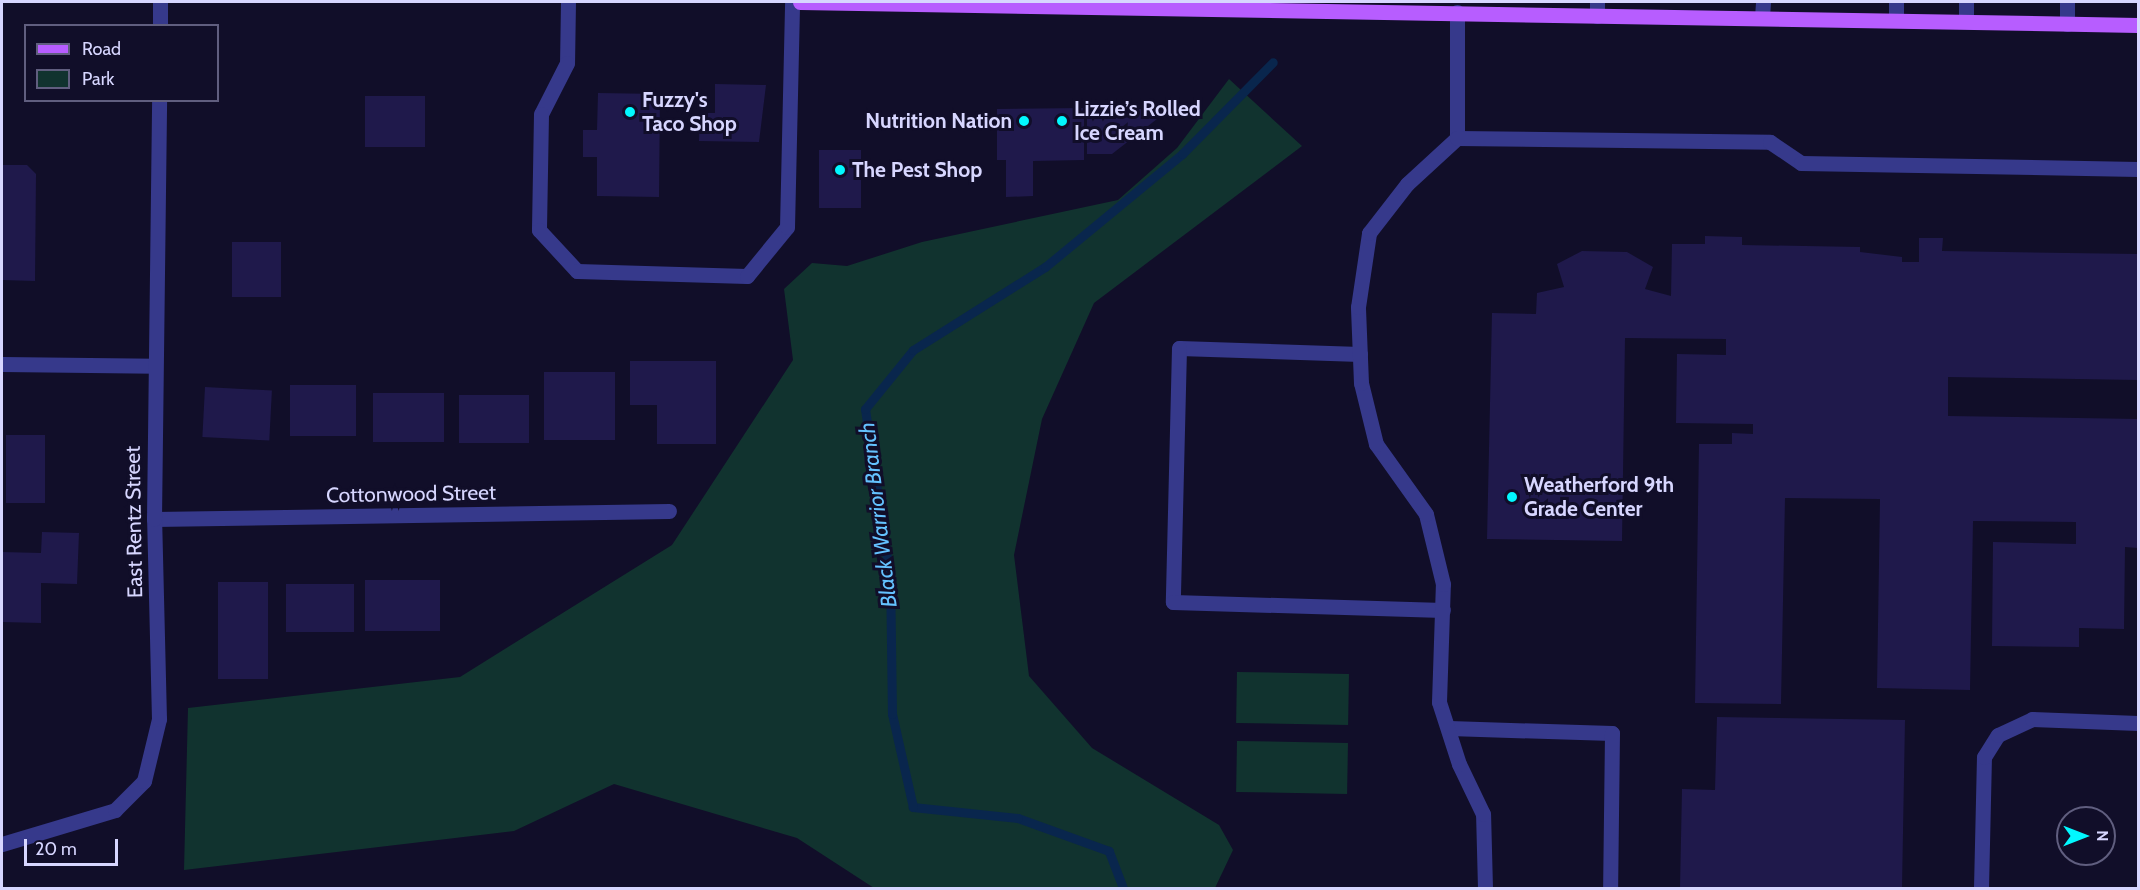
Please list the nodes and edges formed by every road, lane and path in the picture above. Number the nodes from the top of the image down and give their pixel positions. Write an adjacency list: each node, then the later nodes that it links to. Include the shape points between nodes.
1 (160, 2): 18 (street)
2 (568, 2): 3 (street, via 567,63 541,114 539,230 577,271 747,276 787,227)
3 (792, 2)
4 (800, 2): 9 (main road)
5 (1762, 2): 15 (street)
6 (1896, 2): 16 (street)
7 (1966, 2): 17 (street)
8 (2067, 2): 19 (street)
9 (856, 3): 10 (main road)
10 (949, 4): 11 (main road)
11 (1150, 5): 14 (main road)
12 (1476, 7): 13 (main road); 14 (main road)
13 (1597, 9): 15 (main road)
14 (1456, 12): 22 (street)
15 (1762, 18): 16 (main road)
16 (1896, 20): 17 (main road)
17 (1966, 21): 19 (main road)
18 (160, 24)
19 (2067, 24): 20 (main road)
20 (2139, 25)
21 (159, 102): 26 (street, East Rentz Street)
22 (1456, 138): 23 (street, via 1770,142 1801,163); 24 (street, via 1407,184 1370,233 1358,307)
23 (2139, 169)
24 (1360, 354): 29 (street, via 1376,444 1426,514 1443,584); 29 (street, via 1179,348 1173,602)
25 (2, 364): 26 (street)
26 (155, 366): 28 (street, East Rentz Street)
27 (669, 511): 28 (street, Cottonwood Street)
28 (154, 519): 32 (street, East Rentz Street, via 159,719 144,781 115,810)
29 (1443, 610): 31 (street, via 1439,702)
30 (2139, 723): 35 (street, via 2032,719 1998,735 1984,757)
31 (1449, 728): 33 (street, via 1483,814); 34 (street, via 1612,733)
32 (2, 844)
33 (1485, 888)
34 (1610, 888)
35 (1981, 888)

